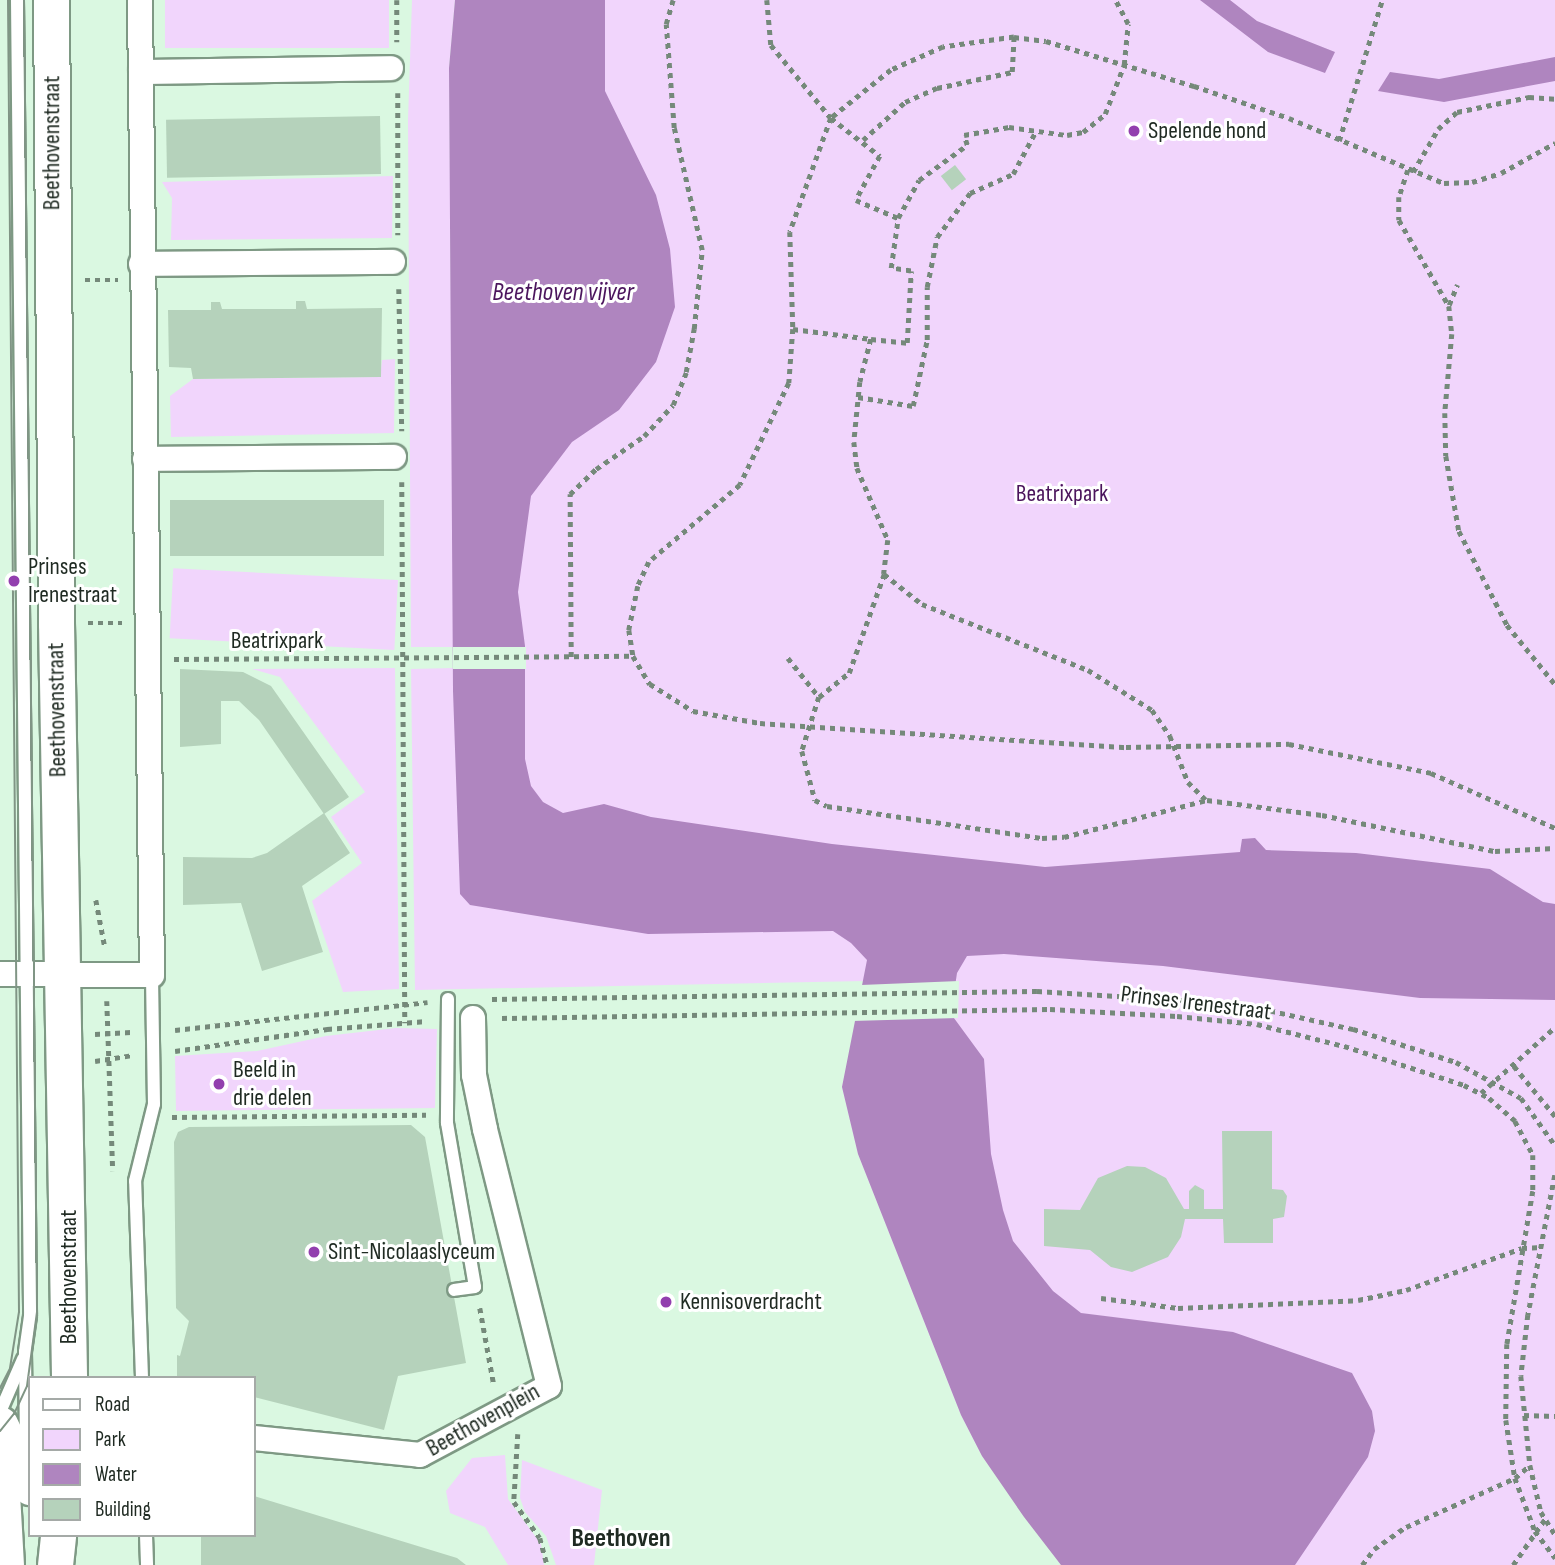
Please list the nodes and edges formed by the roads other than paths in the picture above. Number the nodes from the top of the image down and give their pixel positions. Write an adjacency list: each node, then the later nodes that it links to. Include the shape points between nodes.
1 (17, 0): 10 (lane, Beethovenstraat)
2 (51, 0): 12 (main road, Beethovenstraat)
3 (140, 0): 5 (street)
4 (395, 68): 5 (street)
5 (141, 72): 7 (street)
6 (396, 262): 7 (street)
7 (141, 264): 9 (street)
8 (399, 457): 9 (street)
9 (145, 459): 13 (street)
10 (25, 973): 11 (street); 12 (street); 17 (lane, Beethovenstraat, via 30,1316)
11 (0, 974)
12 (61, 974): 13 (street); 18 (main road, Beethovenstraat)
13 (152, 975): 19 (lane, via 150,1118 135,1181)
14 (448, 999): 16 (lane, via 447,1114 475,1287)
15 (473, 1018): 22 (street, Beethovenplein, via 474,1074 482,1115 549,1386 419,1455)
16 (454, 1290)
17 (25, 1352): 20 (lane, Beethovenstraat); 23 (lane, Beethovenstraat)
18 (69, 1376)
19 (142, 1376)
20 (0, 1412)
21 (0, 1424): 23 (main road)
22 (256, 1438)
23 (21, 1475): 24 (main road, Beethovenstraat)
24 (2, 1520): 26 (main road, Beethovenstraat)
25 (146, 1537): 27 (lane)
26 (6, 1565)
27 (147, 1565)

